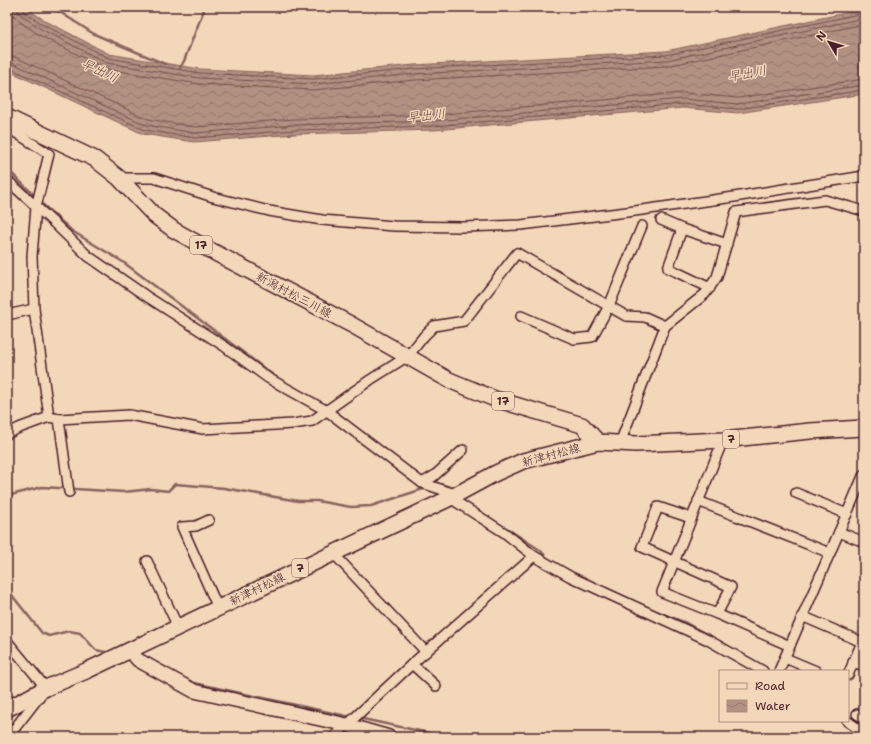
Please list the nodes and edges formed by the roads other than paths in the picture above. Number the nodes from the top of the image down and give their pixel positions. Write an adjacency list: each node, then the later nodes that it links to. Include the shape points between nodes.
1 (7, 117): 4 (main road, 新潟村松三川線 / 17, via 95,159)
2 (7, 127): 6 (street, via 49,154)
3 (864, 176): 4 (street, via 635,211 521,225 463,227 394,226 322,220 269,211 212,197 154,178)
4 (118, 178): 18 (main road, 新潟村松三川線 / 17, via 154,215 174,230)
5 (7, 180): 6 (street)
6 (36, 207): 14 (street, via 32,256); 19 (street, via 88,256 268,378)
7 (864, 211): 11 (street, via 825,200 736,212)
8 (661, 220): 10 (street)
9 (642, 226): 13 (street)
10 (682, 229): 11 (street); 12 (street, via 668,268)
11 (727, 244): 12 (street, via 717,278)
12 (710, 288): 17 (street)
13 (609, 306): 16 (street, via 592,337 574,339); 17 (street, via 626,316 645,317); 18 (street, via 517,253 464,321 434,326)
14 (34, 309): 15 (street); 20 (street)
15 (7, 315)
16 (521, 316)
17 (664, 326): 25 (street)
18 (408, 356): 19 (street); 24 (main road, 新潟村松三川線 / 17, via 450,380 495,399 582,425)
19 (327, 411): 20 (street, via 312,421 293,424 203,429 129,415); 28 (street)
20 (54, 418): 22 (street); 30 (street)
21 (864, 428): 23 (main road, 7)
22 (7, 434)
23 (723, 440): 25 (main road, 7); 33 (street)
24 (598, 442): 25 (main road, 7); 32 (main road, 新津村松線 / 7, via 523,461)
25 (620, 443)
26 (463, 450): 28 (street, via 434,476)
27 (864, 474): 29 (street)
28 (422, 483): 32 (street)
29 (861, 491): 34 (street)
30 (69, 492)
31 (796, 493): 34 (street)
32 (452, 496): 39 (main road, 新津村松線 / 7); 41 (street)
33 (698, 501): 35 (street); 40 (street)
34 (847, 514): 37 (street)
35 (691, 518): 43 (street); 43 (street, via 658,507 642,547)
36 (209, 520): 44 (street, via 196,526 182,527)
37 (839, 532): 38 (street); 40 (street)
38 (864, 542)
39 (333, 553): 44 (main road, 新津村松線 / 7); 51 (street)
40 (830, 553): 46 (street)
41 (534, 556): 51 (street); 56 (street, via 708,640)
42 (147, 560): 47 (street)
43 (674, 561): 45 (street, via 731,587); 45 (street, via 662,592)
44 (218, 608): 47 (main road, 新津村松線 / 7)
45 (718, 614): 49 (street)
46 (802, 616): 49 (street); 53 (street, via 862,642)
47 (178, 627): 50 (main road, 新津村松線 / 7)
48 (7, 641): 61 (street)
49 (790, 646): 52 (street)
50 (129, 650): 61 (main road, 新津村松線 / 7); 64 (street, via 138,660 194,691)
51 (426, 652): 54 (street)
52 (785, 658): 57 (street); 58 (street)
53 (853, 662): 55 (street); 59 (street)
54 (412, 664): 60 (street); 64 (street)
55 (864, 666)
56 (760, 670)
57 (779, 670)
58 (814, 670)
59 (849, 672)
60 (436, 686)
61 (46, 688): 62 (main road, 新津村松線 / 7); 66 (street)
62 (7, 709)
63 (848, 722): 65 (street)
64 (347, 725): 67 (street); 68 (street)
65 (864, 733)
66 (8, 737)
67 (334, 737)
68 (390, 737)

